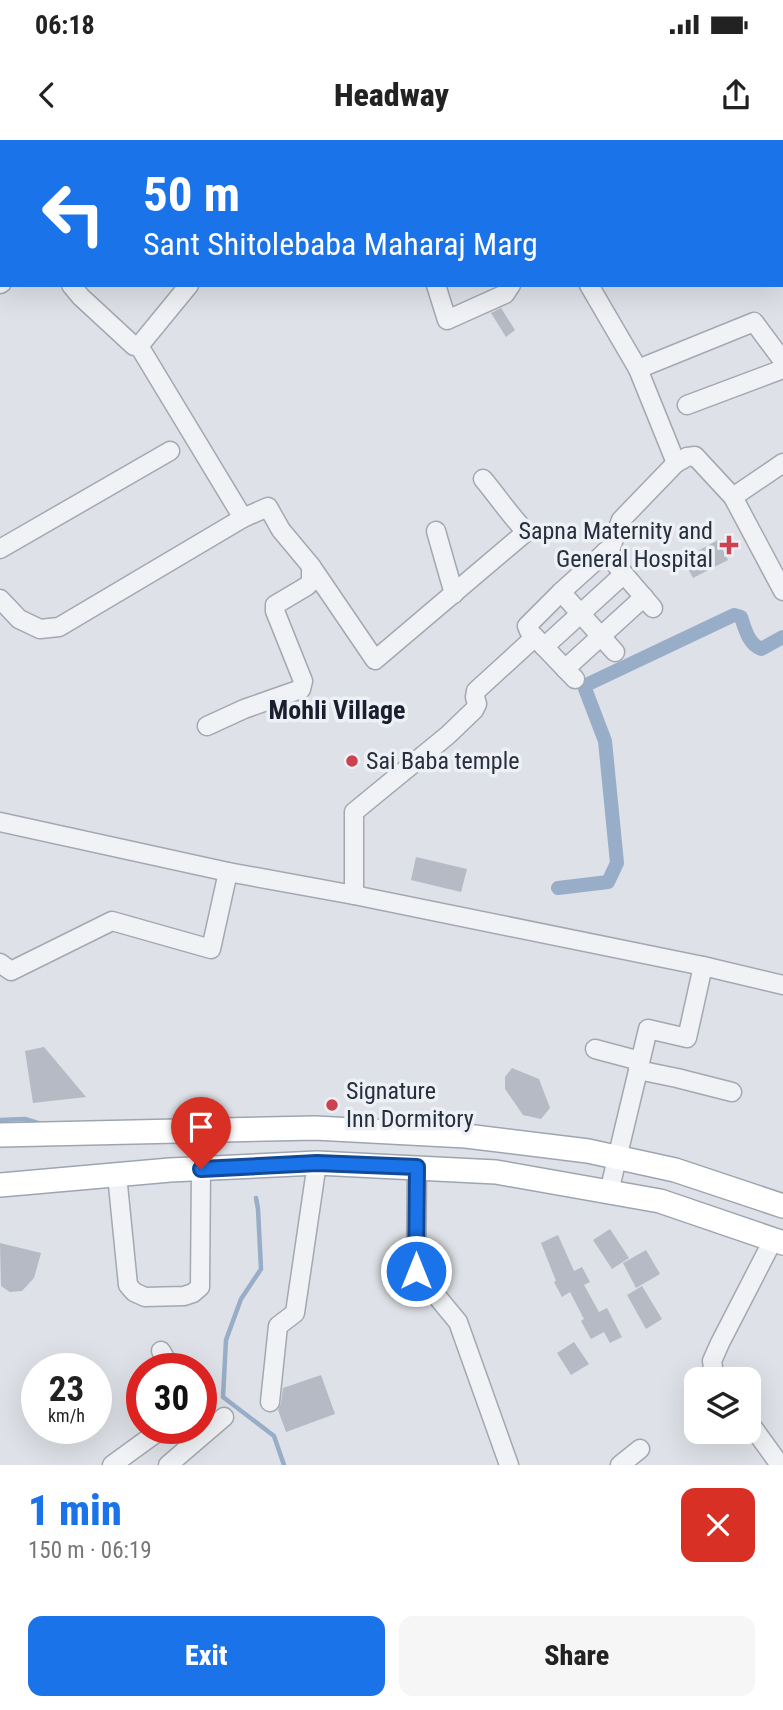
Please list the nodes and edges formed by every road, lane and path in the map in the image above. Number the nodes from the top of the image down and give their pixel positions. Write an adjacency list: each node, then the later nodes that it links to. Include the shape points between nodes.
1 (73, 287): 6 (street, via 117,332)
2 (188, 287): 6 (street)
3 (437, 287): 4 (street, via 447,320 505,293)
4 (509, 287)
5 (590, 287): 8 (street)
6 (139, 346): 16 (street)
7 (783, 361): 8 (street, via 754,322)
8 (638, 369): 12 (street)
9 (783, 369): 10 (street)
10 (687, 405)
11 (170, 451): 18 (street)
12 (676, 463): 15 (street, via 695,456); 19 (street, via 621,520)
13 (783, 463): 15 (street)
14 (483, 479): 24 (street, via 526,532)
15 (733, 497): 22 (street)
16 (243, 518): 20 (street, via 268,507); 25 (street, via 59,627 40,629 19,619)
17 (436, 531): 24 (street)
18 (0, 549)
19 (605, 552): 21 (street); 23 (street)
20 (311, 566): 24 (street, via 375,660); 30 (street, via 311,582 275,606 303,681 301,689)
21 (624, 574): 26 (street); 27 (street, via 649,602)
22 (783, 591)
23 (561, 592): 26 (street); 28 (street, via 527,626)
24 (454, 594)
25 (0, 599)
26 (581, 614): 27 (street); 28 (street)
27 (600, 636): 28 (street, via 570,674); 29 (street)
28 (539, 642): 33 (street, via 476,691 474,710 448,735 354,812)
29 (615, 652)
30 (206, 726)
31 (0, 822): 32 (street)
32 (228, 872): 33 (street); 34 (street, via 211,949 111,921 11,971)
33 (354, 895): 35 (street)
34 (0, 963)
35 (703, 966): 36 (street); 38 (street, via 687,1038 648,1029)
36 (783, 985)
37 (595, 1049): 38 (street)
38 (639, 1065): 39 (street); 42 (street)
39 (732, 1092)
40 (265, 1129): 41 (main road); 42 (main road, via 466,1136); 44 (main road)
41 (0, 1135)
42 (617, 1157): 49 (street); 50 (main road, via 674,1170)
43 (317, 1163): 44 (main road); 45 (main road); 53 (street, via 295,1313 278,1326)
44 (269, 1166): 46 (main road)
45 (417, 1167): 49 (main road, via 496,1172); 60 (street, via 416,1271 458,1322)
46 (201, 1169): 47 (main road); 47 (street, via 200,1287 184,1296 145,1297 128,1285)
47 (117, 1175): 48 (main road)
48 (0, 1185)
49 (609, 1192): 51 (main road, via 660,1201)
50 (783, 1206)
51 (778, 1242): 52 (street, via 720,1343)
52 (713, 1367)
53 (270, 1402)
54 (224, 1417): 59 (street)
55 (761, 1439): 62 (street)
56 (141, 1444): 58 (street)
57 (640, 1448): 61 (street)
58 (112, 1465)
59 (168, 1465)
60 (509, 1465)
61 (620, 1465)
62 (780, 1465)

